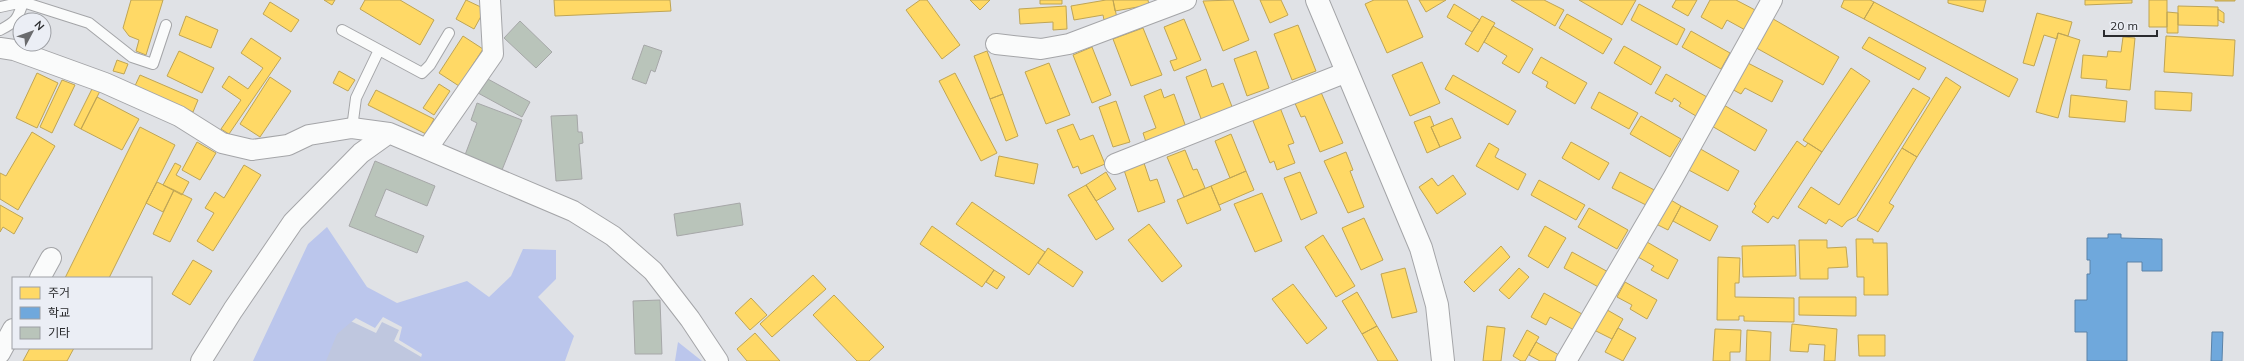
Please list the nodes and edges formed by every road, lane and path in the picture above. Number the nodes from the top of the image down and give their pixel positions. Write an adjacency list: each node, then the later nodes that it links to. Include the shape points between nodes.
1 (490, 0): 17 (street, via 493,54)
2 (1186, 0): 11 (street, via 1069,44 1041,48)
3 (1317, 0): 14 (street)
4 (1772, 0): 26 (street, via 1673,178)
5 (23, 2): 6 (lane); 7 (lane, via 89,23 132,57 153,64); 8 (lane, via 19,18)
6 (0, 7)
7 (166, 25)
8 (0, 30)
9 (342, 30): 13 (lane)
10 (449, 33): 13 (lane, via 430,65 422,73)
11 (996, 44)
12 (0, 48): 15 (street, via 14,50 105,83 179,116 222,143 252,150 288,145 309,135)
13 (380, 50): 15 (lane, via 356,98)
14 (1347, 72): 18 (street); 25 (street, via 1421,248 1438,305)
15 (352, 128): 16 (street)
16 (389, 133): 17 (street); 23 (street, via 361,153 293,222)
17 (427, 149): 24 (street, via 573,211 613,236 653,271)
18 (1115, 164)
19 (51, 258): 20 (street)
20 (41, 277)
21 (12, 331): 22 (street)
22 (0, 353)
23 (201, 361)
24 (718, 361)
25 (1443, 361)
26 (1566, 361)

